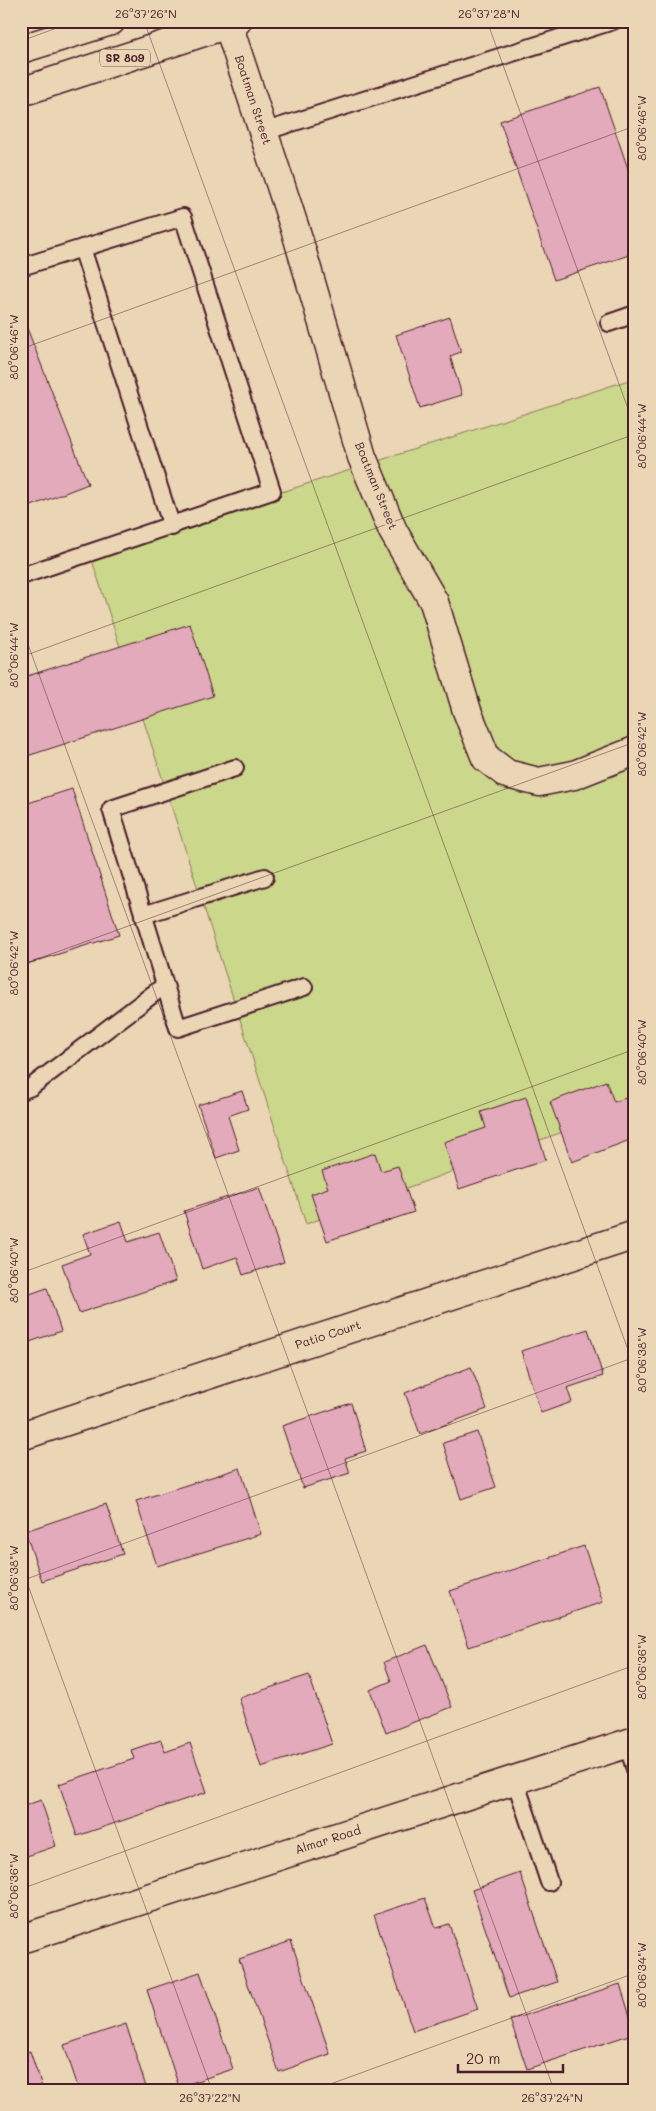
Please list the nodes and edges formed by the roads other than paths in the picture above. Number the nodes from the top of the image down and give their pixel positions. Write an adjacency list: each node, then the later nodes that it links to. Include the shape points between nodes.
1 (111, 21): 4 (street)
2 (613, 21): 6 (lane)
3 (232, 22): 5 (street, SR 809); 6 (street, Boatman Street)
4 (21, 49)
5 (21, 92)
6 (264, 132): 13 (street, Boatman Street, via 362,457 393,531 434,602 466,711 486,758 507,774 539,782 574,775)
7 (82, 248): 8 (lane); 11 (lane); 11 (lane, via 183,217 272,491)
8 (21, 267)
9 (635, 314): 10 (lane)
10 (608, 323)
11 (172, 527): 12 (lane)
12 (21, 576)
13 (635, 751)
14 (235, 768): 16 (lane, via 111,808)
15 (264, 877): 16 (lane)
16 (143, 915): 17 (lane)
17 (165, 985): 18 (lane, via 178,1028); 19 (lane, via 31,1087)
18 (304, 987)
19 (21, 1091)
20 (635, 1235): 21 (street, Patio Court)
21 (21, 1436)
22 (632, 1751): 23 (street, Almar Road)
23 (515, 1780): 24 (lane); 25 (street, Almar Road)
24 (549, 1882)
25 (21, 1939)

